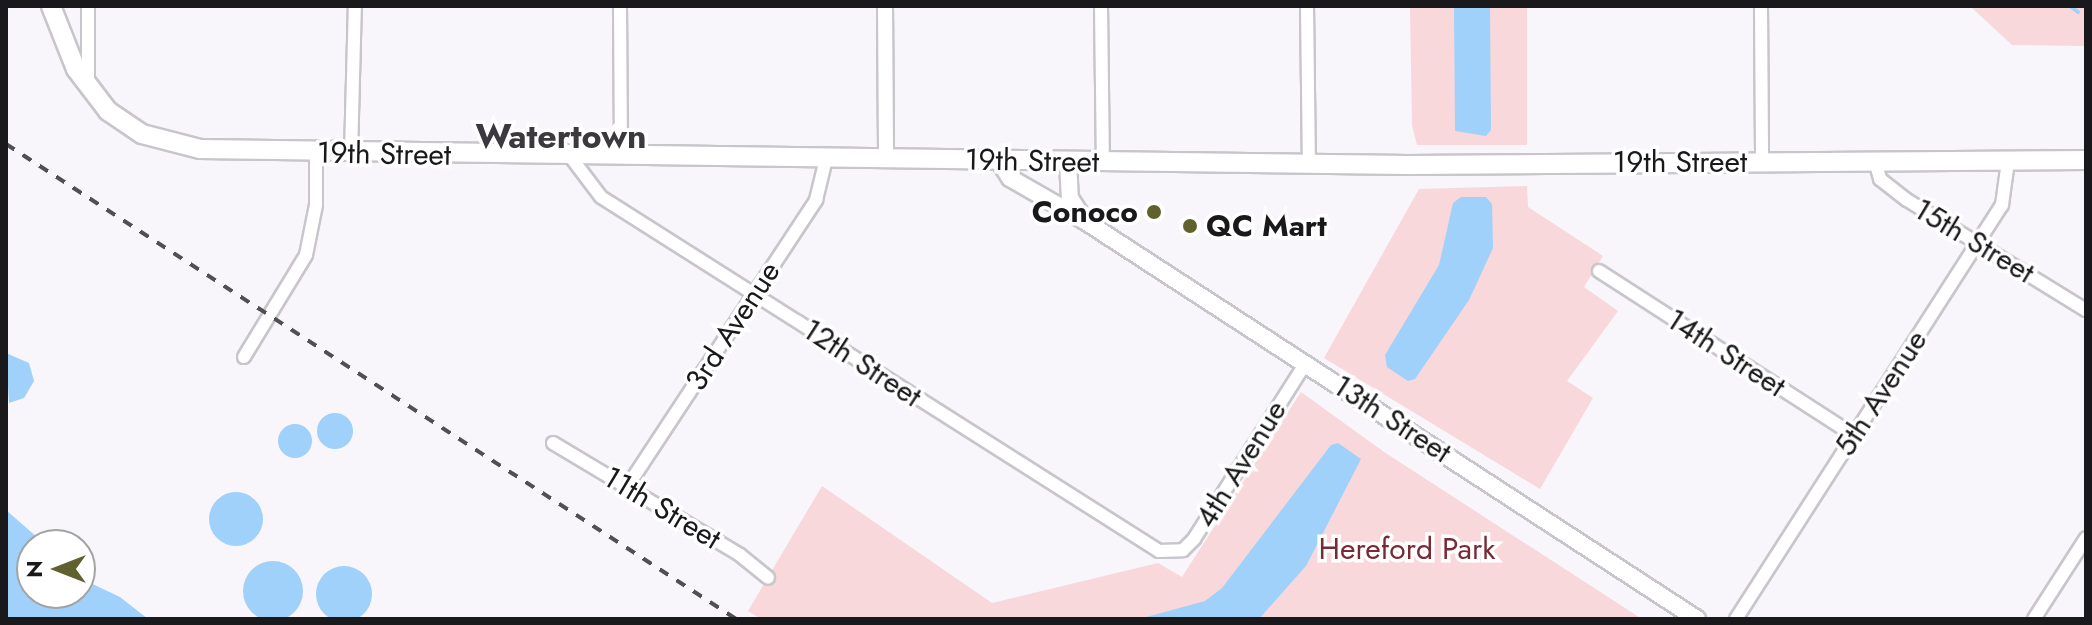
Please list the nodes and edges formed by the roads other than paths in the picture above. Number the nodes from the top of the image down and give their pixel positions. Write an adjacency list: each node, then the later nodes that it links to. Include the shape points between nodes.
1 (51, 6): 9 (main road, 19th Street)
2 (88, 6): 9 (street)
3 (355, 6): 11 (street)
4 (620, 6): 13 (street)
5 (885, 6): 15 (street)
6 (1101, 6): 22 (street)
7 (1307, 6): 23 (street)
8 (1761, 6): 18 (street)
9 (88, 90): 10 (main road, 19th Street, via 122,123 167,143)
10 (316, 154): 11 (main road, 19th Street); 29 (street, via 316,205 306,255)
11 (351, 154): 12 (main road, 19th Street)
12 (570, 156): 13 (main road, 19th Street); 27 (street, 12th Street, via 601,197)
13 (621, 157): 14 (main road, 19th Street)
14 (826, 159): 15 (main road, 19th Street); 27 (street, 3rd Avenue, via 818,195)
15 (886, 160): 17 (main road, 19th Street)
16 (2086, 160): 20 (main road, 19th Street)
17 (999, 161): 21 (main road, 19th Street); 24 (main road, 13th Street, via 1010,178)
18 (1762, 161): 19 (main road, 19th Street); 23 (main road, 19th Street)
19 (1875, 161): 20 (main road, 19th Street); 25 (street, 15th Street, via 1885,184)
20 (2008, 161): 25 (street, 5th Avenue, via 2002,205)
21 (1068, 162): 22 (main road, 19th Street); 24 (main road, via 1070,198)
22 (1103, 162): 23 (main road, 19th Street)
23 (1309, 164)
24 (1085, 221): 30 (main road, 13th Street)
25 (1979, 242): 28 (street, 15th Street); 31 (street, 5th Avenue)
26 (1599, 271): 31 (street, 14th Street)
27 (752, 293): 33 (street, 3rd Avenue); 35 (street, 12th Street, via 1144,543)
28 (2086, 310)
29 (244, 357)
30 (1305, 364): 35 (street, 4th Avenue, via 1194,539 1183,550); 37 (main road, 13th Street)
31 (1853, 435): 38 (street, 5th Avenue)
32 (553, 443): 33 (street, 11th Street)
33 (627, 487): 36 (street, 11th Street)
34 (2086, 538): 39 (street)
35 (1168, 553)
36 (768, 578)
37 (1697, 619)
38 (1736, 619)
39 (2034, 619)

